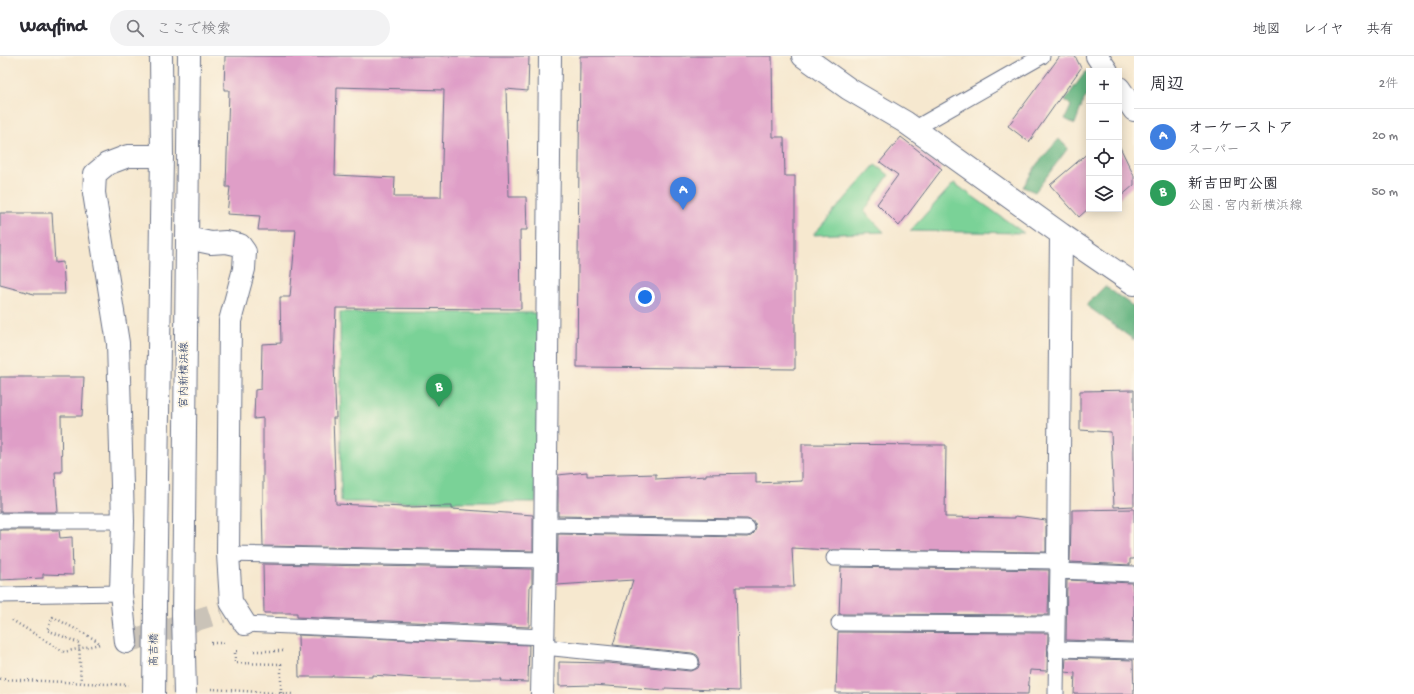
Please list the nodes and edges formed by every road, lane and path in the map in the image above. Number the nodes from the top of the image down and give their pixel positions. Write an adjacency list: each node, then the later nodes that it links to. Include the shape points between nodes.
1 (161, 56): 11 (street)
2 (189, 56): 13 (street, 宮内新横浜線)
3 (550, 56): 17 (street)
4 (803, 56): 10 (street, via 849,89)
5 (1042, 56): 10 (lane)
6 (1097, 56): 7 (street)
7 (1105, 68)
8 (1122, 92): 9 (street)
9 (1134, 110)
10 (914, 129): 12 (street)
11 (162, 156): 16 (street, via 128,156 107,164 95,174 94,193 118,343); 40 (street, 高吉橋, bridge)
12 (1061, 234): 14 (street); 22 (street)
13 (187, 238): 19 (street, via 240,245 245,252 244,269 230,321); 41 (street, 宮内新横浜線, bridge, via 183,615)
14 (1134, 284)
15 (0, 521): 16 (lane)
16 (123, 521): 24 (street)
17 (546, 525): 18 (lane); 21 (street)
18 (747, 528)
19 (228, 554): 21 (lane); 28 (street, via 226,607)
20 (834, 558): 22 (lane)
21 (545, 560): 31 (street)
22 (1058, 566): 23 (lane); 29 (lane)
23 (1134, 574)
24 (121, 593): 25 (lane); 30 (street)
25 (0, 595)
26 (6, 616): 38 (path, via 64,652 79,649 86,647 100,644 53,617 47,630 79,644 80,651 81,682)
27 (839, 623): 29 (lane)
28 (245, 624): 31 (lane)
29 (1057, 624): 33 (lane)
30 (126, 642)
31 (544, 642): 37 (lane); 42 (street)
32 (286, 647): 35 (path, via 286,651)
33 (1056, 649): 36 (lane); 43 (lane)
34 (242, 651): 39 (path, via 235,650 235,662 281,664)
35 (250, 651)
36 (1134, 651)
37 (691, 662)
38 (0, 678)
39 (280, 693)
40 (154, 694)
41 (185, 694)
42 (542, 694)
43 (1056, 694)

